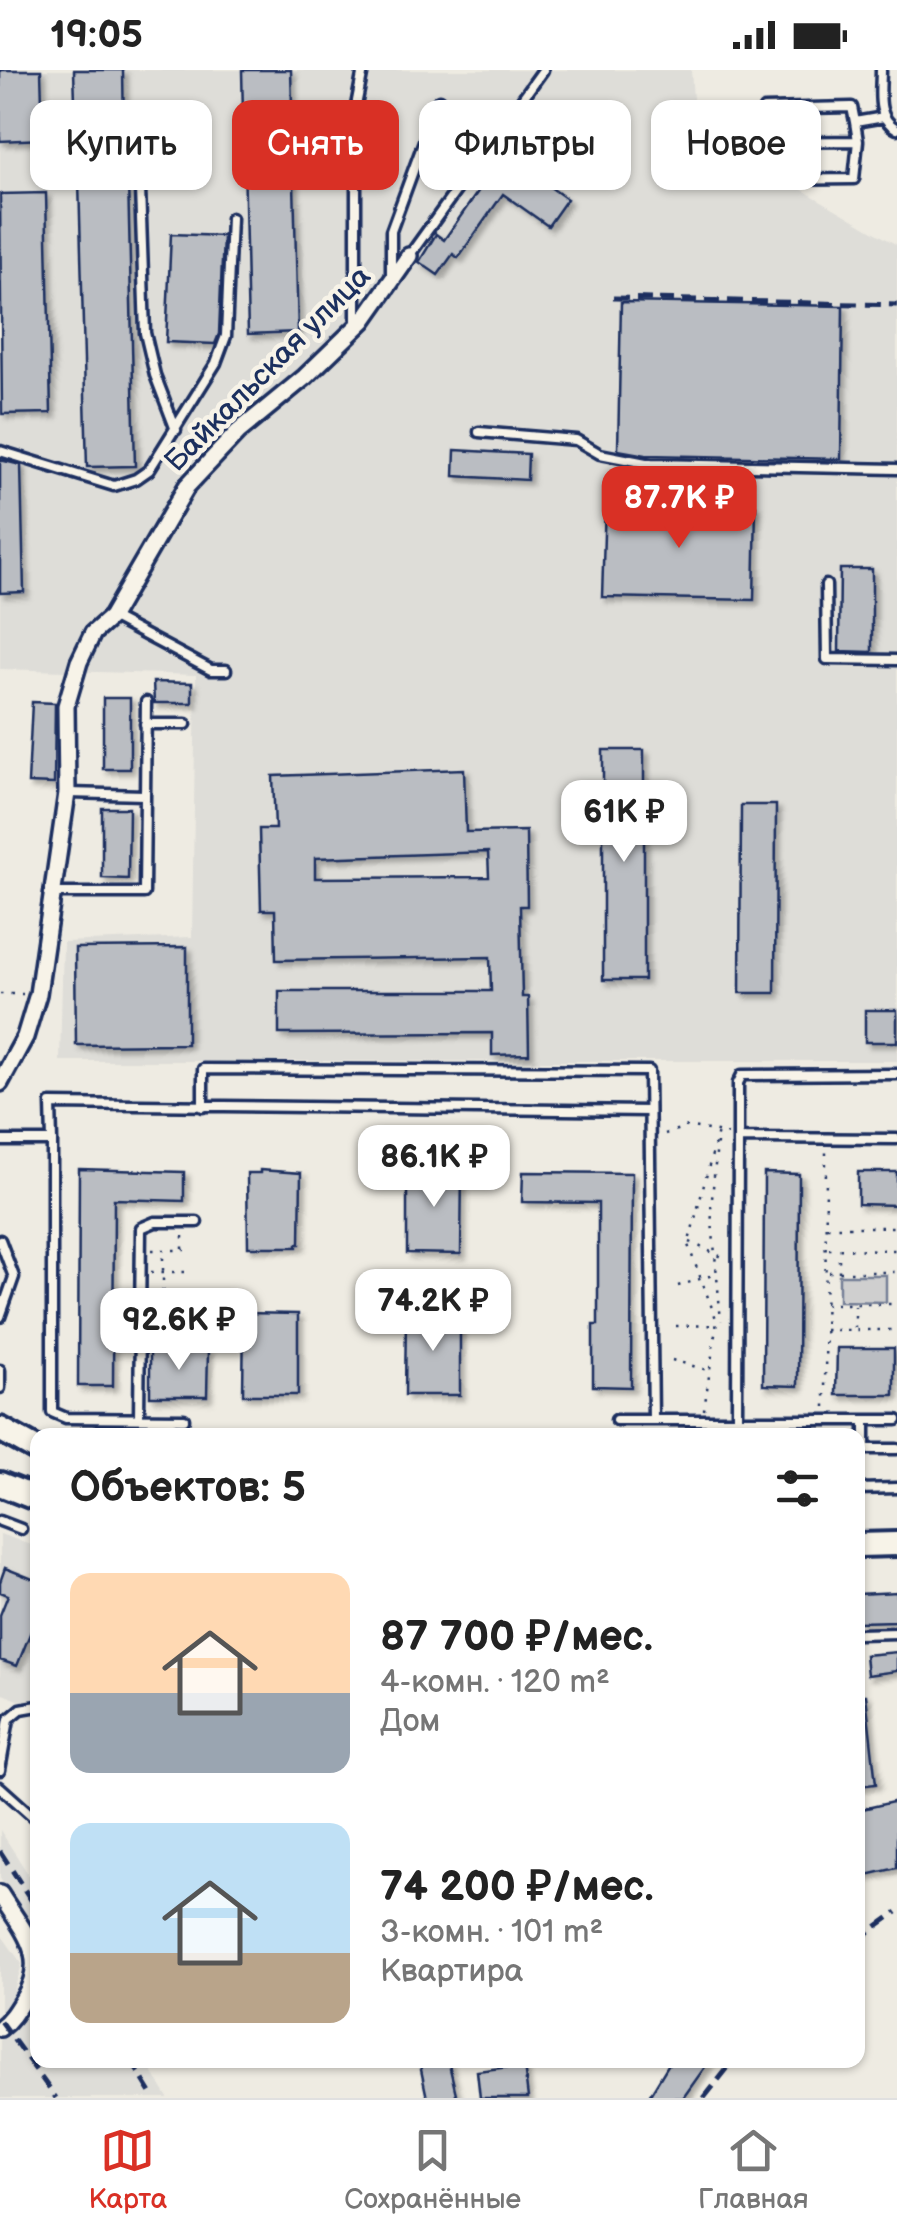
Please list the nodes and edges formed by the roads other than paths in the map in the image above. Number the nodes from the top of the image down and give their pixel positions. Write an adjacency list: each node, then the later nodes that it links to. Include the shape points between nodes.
1 (363, 70): 16 (lane, via 356,106)
2 (543, 70): 14 (lane)
3 (882, 70): 5 (lane)
4 (821, 108): 6 (lane, via 852,107)
5 (884, 117): 6 (lane); 7 (lane)
6 (855, 122): 8 (lane)
7 (897, 129)
8 (858, 140): 9 (lane); 11 (lane, via 854,179)
9 (821, 141)
10 (419, 153): 15 (lane, via 391,231)
11 (821, 179)
12 (140, 190): 17 (lane, via 146,334)
13 (232, 218): 17 (lane, via 226,336)
14 (409, 256): 15 (street, Байкальская улица)
15 (391, 286): 16 (street, Байкальская улица)
16 (356, 328): 22 (street, Байкальская улица, via 187,486)
17 (176, 430): 19 (lane, via 148,470 114,486)
18 (479, 432): 20 (lane, via 576,440 600,454 650,464)
19 (0, 451)
20 (897, 469)
21 (826, 585): 23 (lane, via 827,659)
22 (110, 617): 24 (lane, via 211,670); 28 (street, Байкальская улица, via 79,662 66,706)
23 (897, 660)
24 (226, 670)
25 (146, 702): 26 (lane)
26 (145, 724): 27 (lane); 29 (lane)
27 (186, 724)
28 (67, 794): 29 (lane); 30 (street, Байкальская улица)
29 (144, 795): 30 (lane, via 144,893)
30 (52, 893): 32 (street, Байкальская улица, via 38,994 26,1037)
31 (897, 1074): 35 (lane, via 742,1075)
32 (0, 1084)
33 (202, 1107): 34 (lane); 34 (lane, via 203,1069 649,1072); 38 (lane, via 51,1104)
34 (648, 1112): 47 (lane)
35 (738, 1137): 36 (lane); 49 (lane)
36 (897, 1139)
37 (0, 1141): 38 (lane)
38 (52, 1142): 44 (lane, via 52,1412 66,1418)
39 (198, 1222): 44 (lane, via 141,1228)
40 (0, 1240): 41 (lane, via 14,1276)
41 (0, 1317)
42 (0, 1370): 43 (lane)
43 (0, 1388)
44 (139, 1418): 45 (lane)
45 (184, 1418)
46 (616, 1420): 47 (lane)
47 (653, 1420): 48 (lane)
48 (701, 1420): 49 (lane); 52 (lane)
49 (736, 1420): 50 (lane)
50 (865, 1420): 51 (lane); 53 (lane)
51 (897, 1420)
52 (699, 1428)
53 (864, 1428)
54 (0, 1430): 55 (main road)
55 (30, 1446)
56 (865, 1449): 57 (lane)
57 (897, 1449)
58 (0, 1484): 61 (main road)
59 (897, 1488): 60 (lane)
60 (865, 1489)
61 (30, 1495)
62 (0, 1521): 63 (lane)
63 (21, 1529)
64 (897, 1544): 65 (main road)
65 (865, 1545)
66 (897, 1633): 67 (lane)
67 (865, 1634)
68 (30, 1708): 69 (lane, via 9,1720)
69 (0, 1770)
70 (0, 1787): 71 (lane)
71 (30, 1815)
72 (0, 1894): 73 (street)
73 (30, 1945)
74 (30, 1986): 75 (street)
75 (0, 2028)

